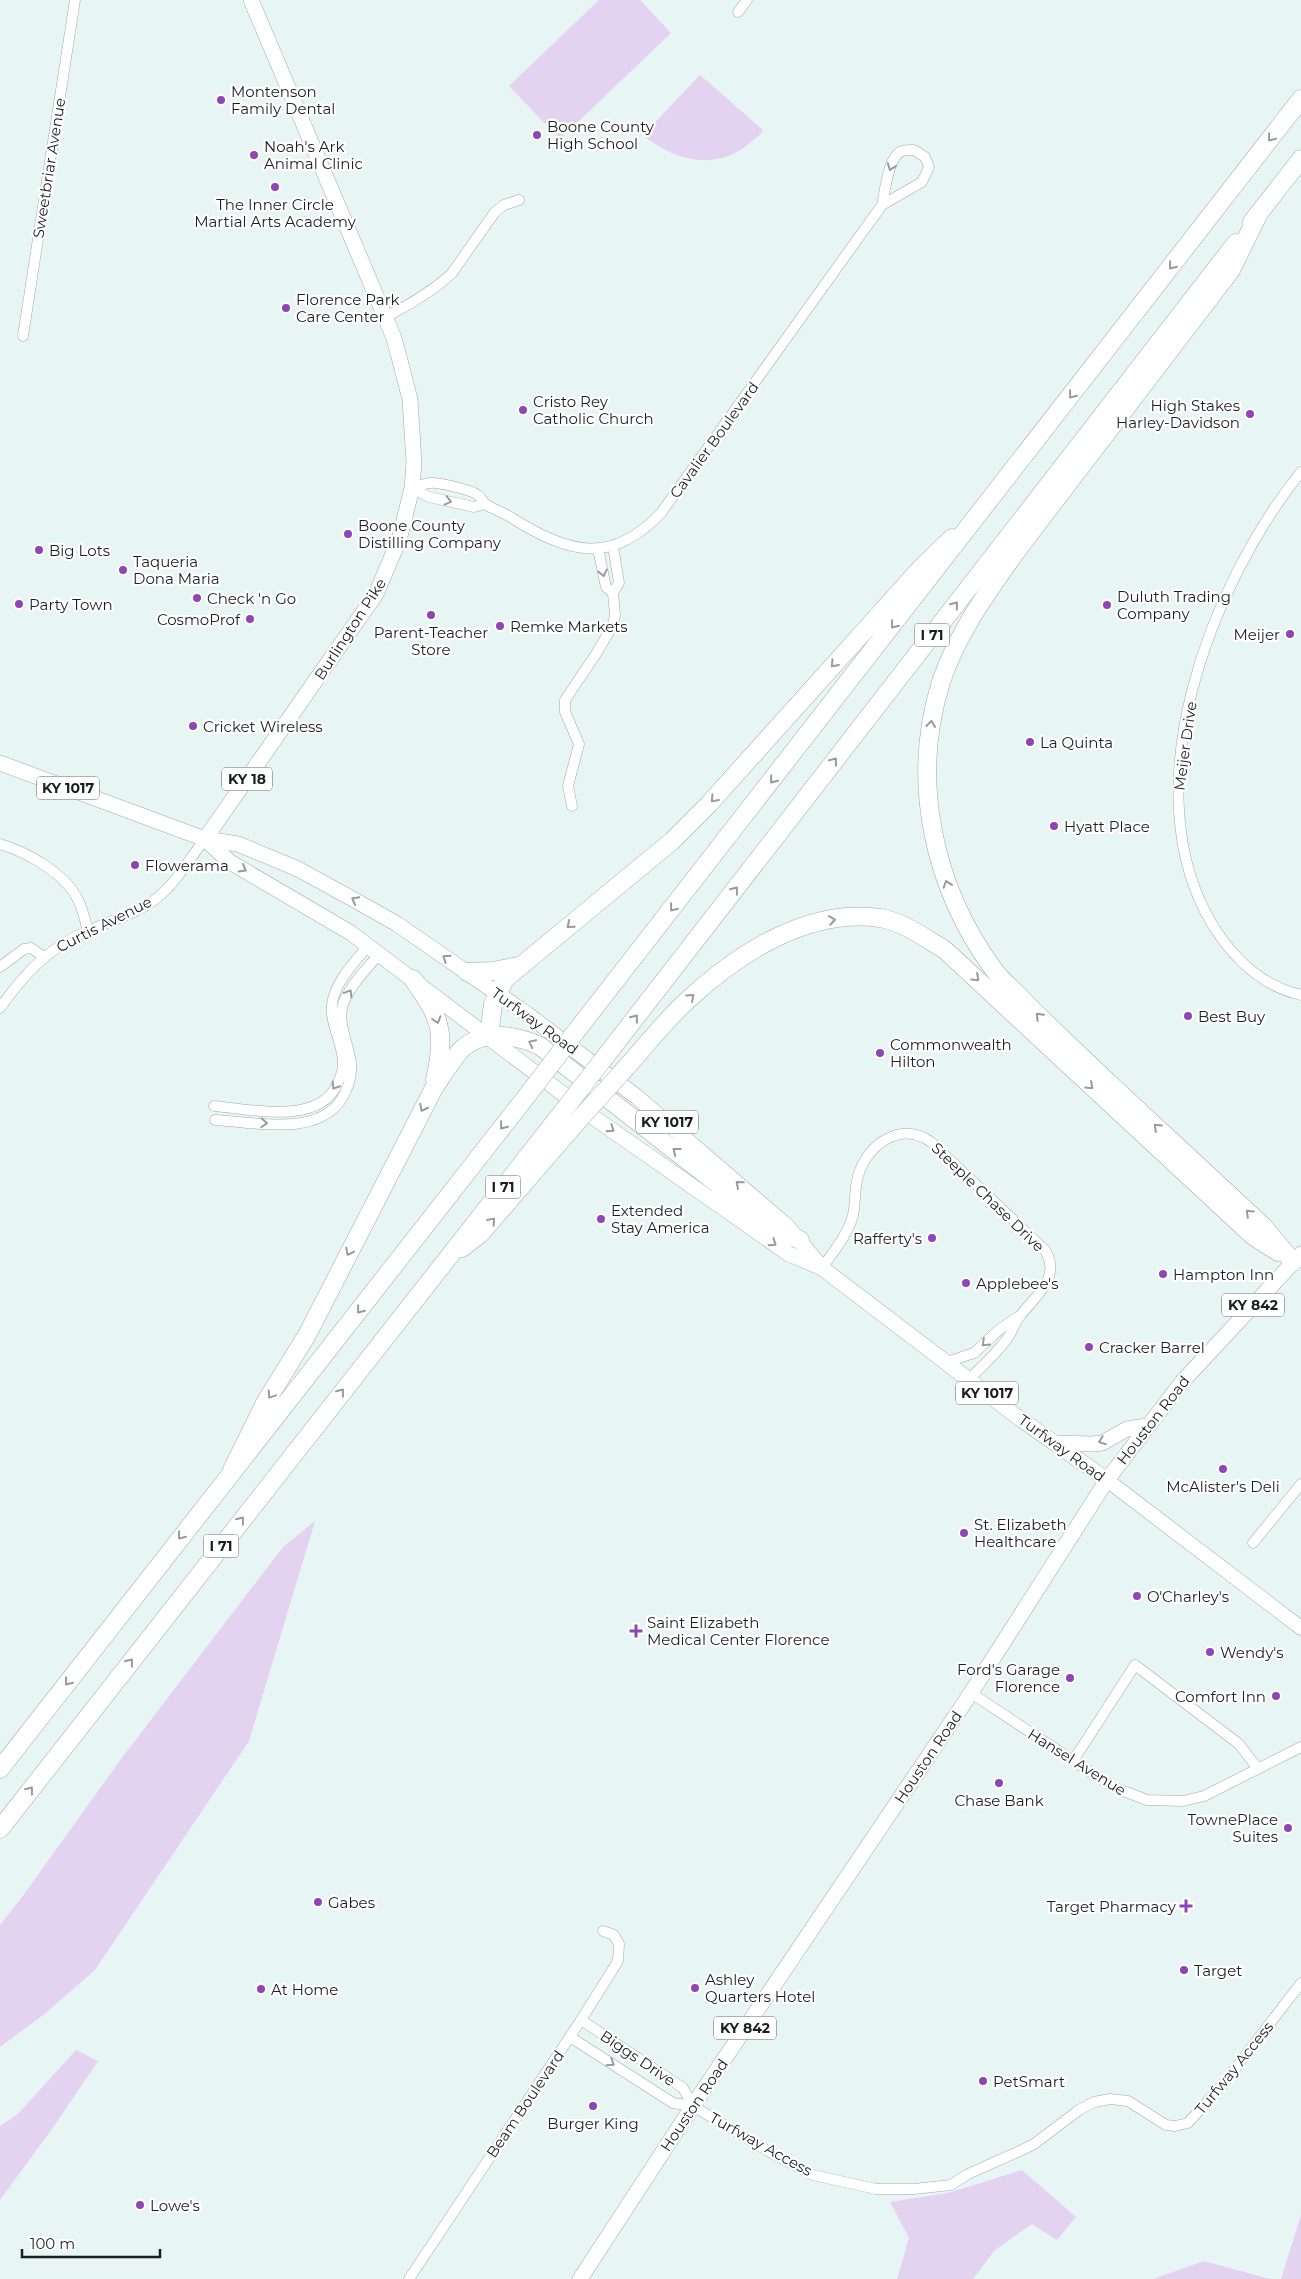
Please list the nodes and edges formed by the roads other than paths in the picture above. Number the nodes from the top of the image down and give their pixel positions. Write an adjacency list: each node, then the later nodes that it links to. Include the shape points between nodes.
1 (75, 0): 11 (street, Sweetbriar Avenue)
2 (251, 0): 10 (main road, Burlington Pike / KY 18)
3 (747, 0): 4 (street)
4 (738, 12)
5 (1301, 99): 15 (highway, I 71, one-way to 15)
6 (1301, 159): 9 (highway, I 71)
7 (519, 200): 10 (street, via 495,212 443,281)
8 (882, 205): 8 (street, Cavalier Boulevard, one-way to 8, via 922,182 929,167 925,157 914,150 901,152 894,158); 16 (street, Cavalier Boulevard, via 661,513 637,534)
9 (1259, 213): 38 (highway, one-way to 9, via 1048,1026 995,971 949,891 936,852 926,770 936,698 965,630 1018,549 1231,270); 39 (highway, I 71, one-way to 9, bridge)
10 (385, 317): 13 (main road, Burlington Pike / KY 18, via 401,358 410,400 414,442)
11 (23, 336)
12 (1301, 472): 31 (street, Meijer Drive, via 1260,530 1218,610 1194,684 1186,721 1178,802 1189,872 1197,896 1219,936 1234,955 1259,977)
13 (412, 488): 14 (street, Cavalier Boulevard, one-way to 14, via 428,497 474,507); 14 (street, Cavalier Boulevard, via 431,483 469,491 478,495); 21 (main road, Burlington Pike / KY 18, via 399,540 376,594)
14 (485, 504): 17 (street, Cavalier Boulevard, via 556,543)
15 (978, 517): 26 (highway, one-way to 26, via 937,550 678,835); 46 (highway, I 71, one-way to 46, bridge, via 373,1294)
16 (613, 546): 17 (street, Cavalier Boulevard); 18 (street, via 619,583)
17 (598, 549): 18 (street, one-way to 18, via 606,587)
18 (613, 593): 20 (street, via 613,625 565,700 565,712 579,744 568,786)
19 (0, 763): 21 (main road, Turfway Road / KY 1017)
20 (572, 806)
21 (205, 839): 23 (street, Curtis Avenue, via 156,898 118,920); 24 (main road, Turfway Road / KY 1017, one-way to 24, via 230,862 351,933); 28 (main road, Turfway Road / KY 1017, one-way to 21, via 397,924 298,869 238,844)
22 (0, 844): 23 (street, via 29,856 70,886)
23 (88, 931): 25 (street, Curtis Avenue, via 62,943)
24 (373, 950): 29 (main road, Turfway Road / KY 1017); 35 (street, one-way to 35, via 345,975 332,1004 333,1023 344,1067 334,1090 306,1110 291,1112); 36 (street, one-way to 24, via 296,1124 324,1117 336,1107 345,1095 352,1071 341,1022 344,1004)
25 (44, 957): 27 (street, via 31,948 24,949); 32 (street, Curtis Avenue, via 26,973)
26 (521, 965): 28 (highway); 30 (highway, via 505,978)
27 (0, 967)
28 (467, 972): 30 (main road, Turfway Road / KY 1017)
29 (413, 979): 33 (main road, Turfway Road / KY 1017); 34 (highway, one-way to 34, via 440,1023 439,1062)
30 (496, 993): 33 (highway); 37 (main road, Turfway Road / KY 1017, one-way to 30, via 637,1097)
31 (1301, 995)
32 (0, 1008)
33 (489, 1036): 34 (highway, via 460,1051); 37 (highway, one-way to 33, via 786,1234 728,1192 540,1046 523,1038); 40 (main road, Turfway Road / KY 1017, one-way to 40, via 596,1119 788,1254)
34 (434, 1088): 46 (highway, one-way to 46, via 307,1335 265,1403)
35 (214, 1106)
36 (215, 1120)
37 (800, 1240): 40 (main road, Turfway Road / KY 1017)
38 (1298, 1261): 39 (highway, one-way to 38, bridge, via 480,1234 688,999 730,963 792,931 850,917 882,918 913,930 945,950 1253,1236); 44 (main road, Houston Road / KY 842, via 1182,1382)
39 (441, 1264): 56 (highway, I 71, one-way to 39)
40 (822, 1268): 41 (street, Steeple Chase Drive, via 846,1233 853,1215 859,1172 866,1159 891,1137 901,1133 921,1135 1045,1250 1050,1268 1048,1280); 42 (main road, Turfway Road / KY 1017)
41 (1019, 1317): 42 (street, Steeple Chase Drive, one-way to 42, via 974,1353); 43 (street, Steeple Chase Drive, via 1008,1337)
42 (948, 1362): 43 (main road, Turfway Road / KY 1017)
43 (969, 1379): 45 (main road, Turfway Road / KY 1017)
44 (1147, 1426): 45 (main road, one-way to 45, via 1127,1429 1093,1444); 47 (main road, Houston Road / KY 842)
45 (1055, 1443): 47 (main road, Turfway Road / KY 1017)
46 (232, 1470): 54 (highway, I 71, one-way to 54)
47 (1107, 1480): 50 (main road, Turfway Road / KY 1017); 51 (main road, Houston Road / KY 842)
48 (1301, 1484): 49 (street)
49 (1253, 1543)
50 (1301, 1628)
51 (971, 1693): 53 (street, Hansel Avenue); 61 (main road, Houston Road / KY 842)
52 (1301, 1747): 55 (street, Hansel Avenue)
53 (1073, 1761): 55 (street, Hansel Avenue, via 1126,1793 1147,1800 1171,1802 1216,1791); 55 (street, via 1135,1665 1239,1744)
54 (0, 1769)
55 (1258, 1769)
56 (0, 1829)
57 (603, 1931): 59 (street, Beam Boulevard, via 614,1935 619,1944 618,1961)
58 (1301, 1983): 61 (street, Turfway Access, via 1225,2082 1188,2123 1166,2125 1128,2101 1110,2099 1094,2102 1034,2144 951,2185 876,2189 813,2175)
59 (581, 2020): 60 (street, Beam Boulevard); 61 (street, Biggs Drive, via 683,2088)
60 (570, 2037): 61 (street, Biggs Drive, one-way to 61, via 673,2103); 62 (street, Beam Boulevard)
61 (693, 2106): 63 (main road, Houston Road / KY 842)
62 (410, 2279)
63 (580, 2279)

